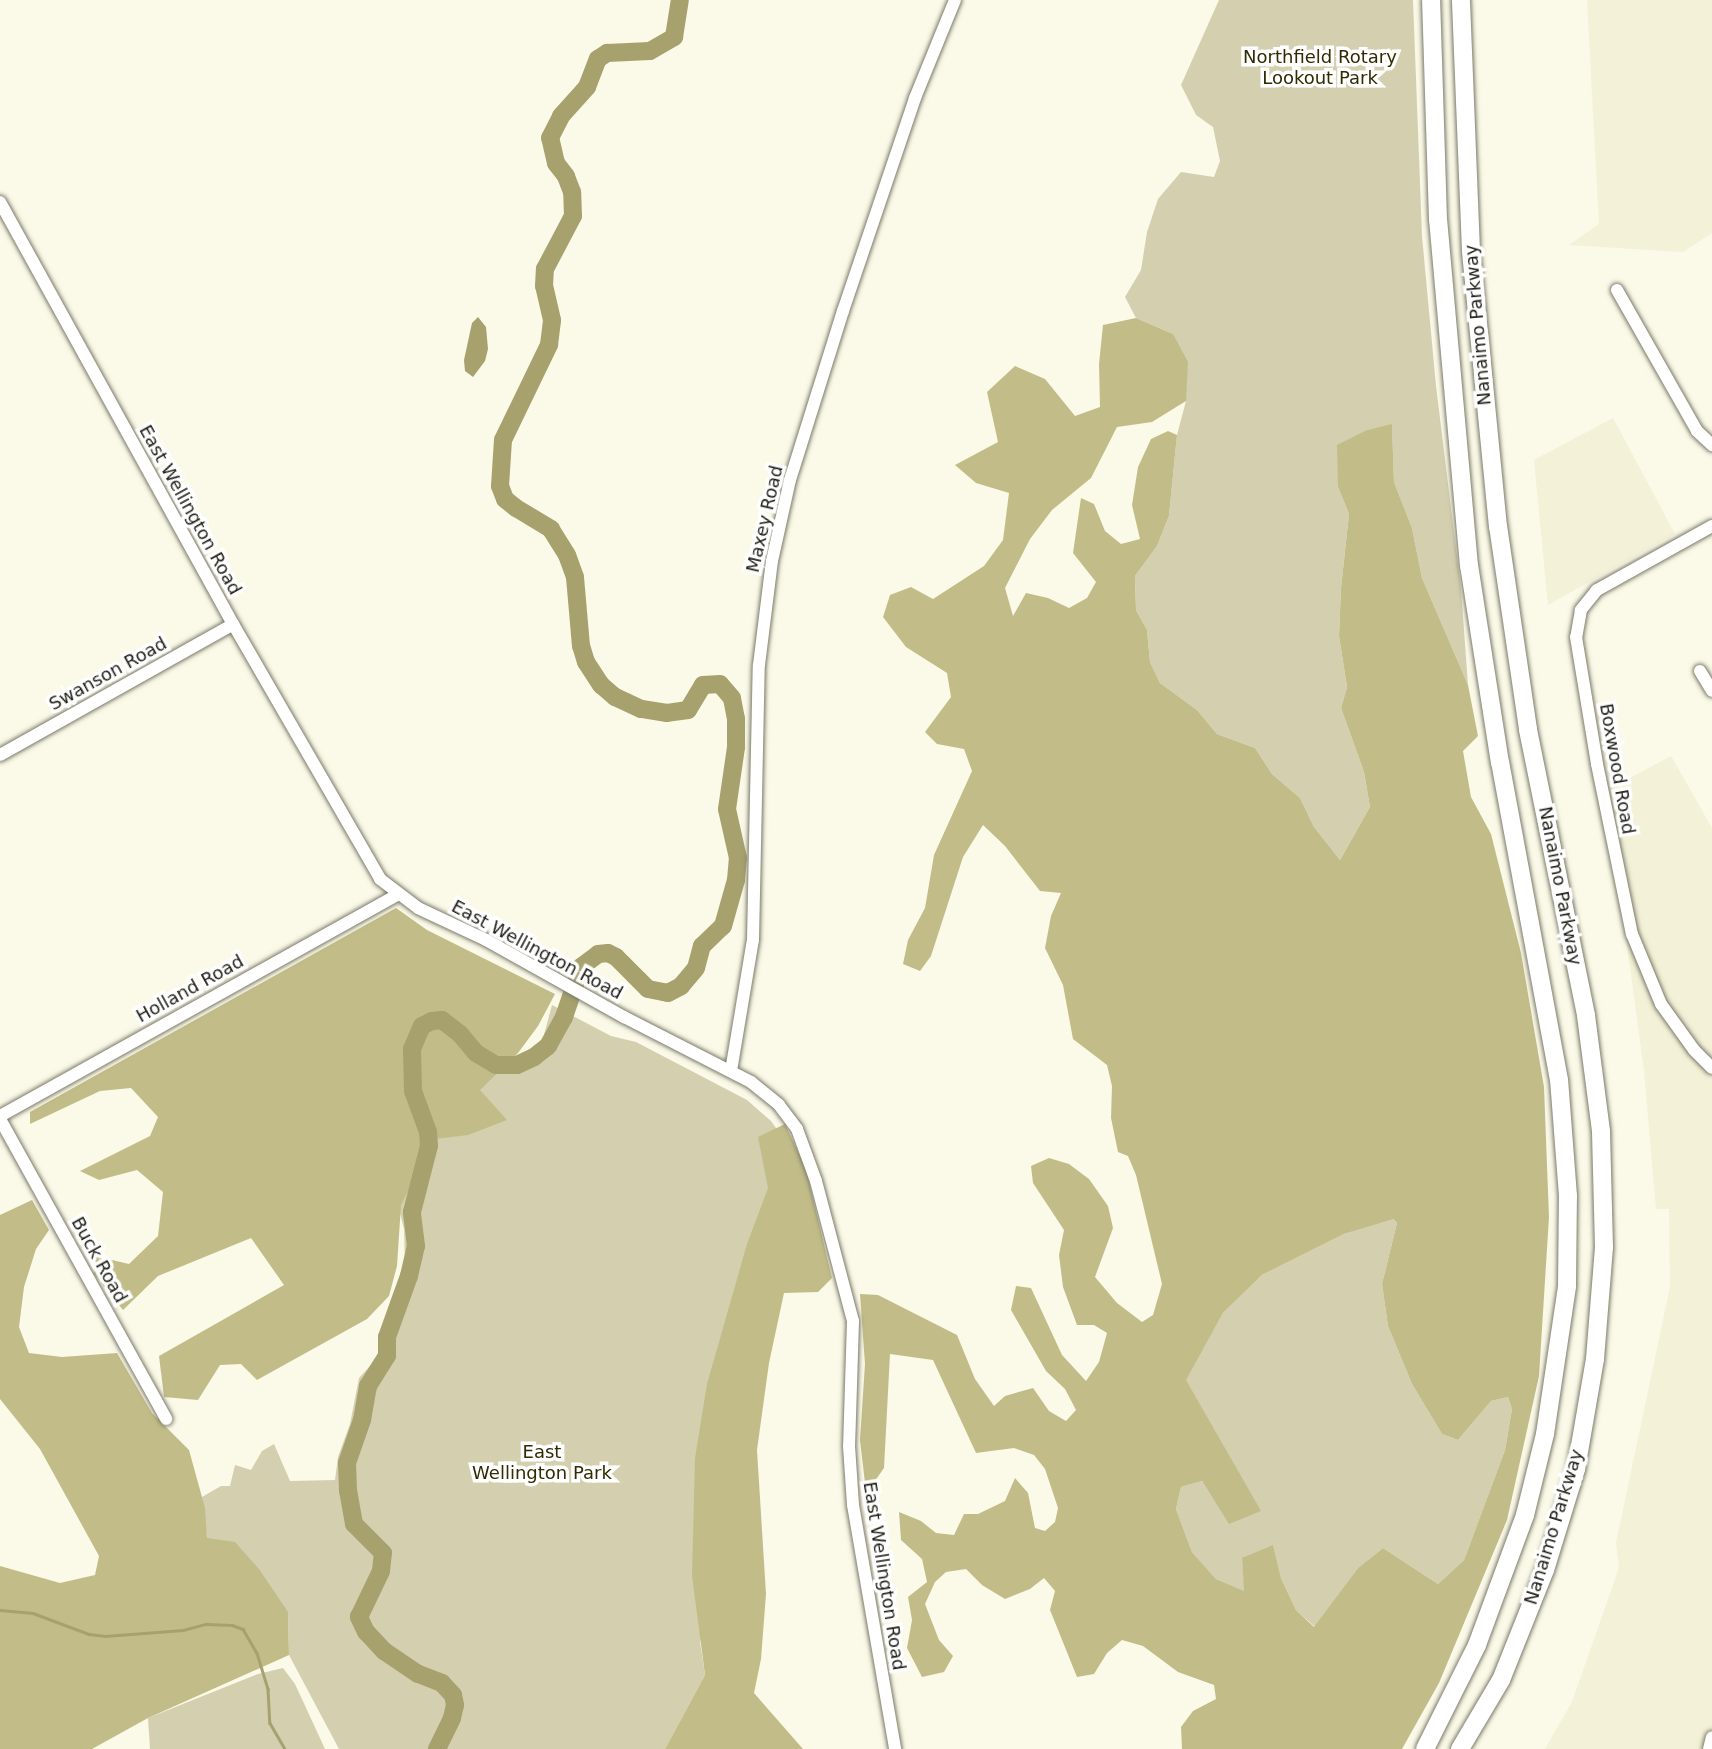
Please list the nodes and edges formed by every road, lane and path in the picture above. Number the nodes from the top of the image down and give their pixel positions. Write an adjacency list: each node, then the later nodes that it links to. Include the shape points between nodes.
1 (955, 0): 18 (street, Maxey Road, via 915,98 846,302 790,480 777,538 759,665 752,940)
2 (1421, 0): 8 (highway, via 1432,248)
3 (1431, 0): 8 (highway, Nanaimo Parkway)
4 (1461, 0): 9 (highway, Nanaimo Parkway)
5 (1474, 0): 9 (highway, via 1472,93 1481,268)
6 (0, 202): 12 (street, East Wellington Road)
7 (1617, 290): 10 (street, via 1697,432)
8 (1443, 300): 23 (highway, Nanaimo Parkway, via 1469,566 1559,1080 1568,1196 1567,1286 1545,1434 1525,1515 1477,1645)
9 (1476, 320): 24 (highway, Nanaimo Parkway, via 1512,628 1586,1015 1601,1131 1604,1247 1595,1359 1576,1469 1545,1570 1501,1680)
10 (1712, 445)
11 (1712, 526): 17 (street, Boxwood Road, via 1590,596 1577,623 1576,637 1632,934 1661,1004)
12 (233, 624): 15 (street, Swanson Road); 16 (street, East Wellington Road, via 367,862)
13 (1700, 671): 14 (street)
14 (1712, 691)
15 (0, 755)
16 (397, 895): 18 (street, East Wellington Road); 19 (street, Holland Road)
17 (1712, 1068)
18 (731, 1071): 22 (street, East Wellington Road, via 775,1100 802,1139 850,1309 853,1505)
19 (0, 1117): 20 (street, Buck Road)
20 (166, 1419)
21 (1712, 1737): 25 (street)
22 (895, 1749)
23 (1424, 1749)
24 (1461, 1749)
25 (1709, 1749)

